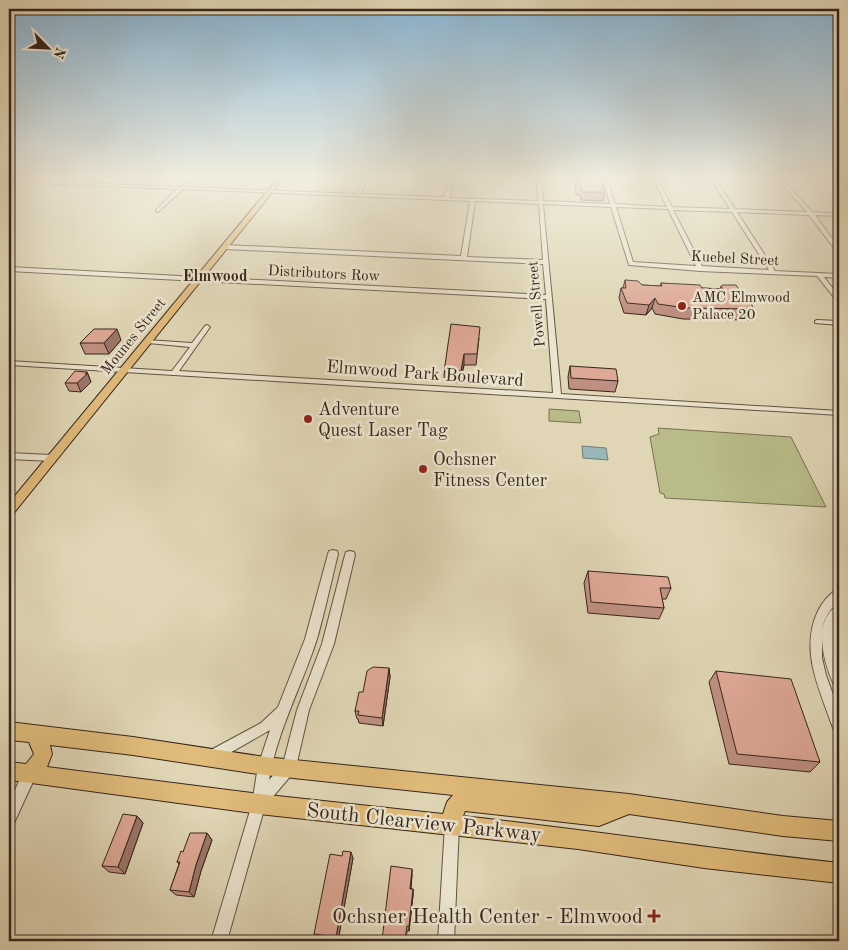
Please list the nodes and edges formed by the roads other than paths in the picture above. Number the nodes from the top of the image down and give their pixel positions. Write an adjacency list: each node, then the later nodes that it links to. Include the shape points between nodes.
1 (244, 223): 8 (main road, Mounes Street)
2 (469, 223): 10 (street)
3 (542, 223): 11 (street, Powell Street)
4 (618, 223): 13 (street, Kuebel Street, via 631,263)
5 (678, 223): 13 (street)
6 (743, 223): 14 (street)
7 (818, 223): 9 (street)
8 (225, 247): 10 (street); 17 (main road, Mounes Street)
9 (839, 252)
10 (464, 258): 11 (street)
11 (545, 262): 18 (street, Powell Street)
12 (9, 269): 17 (street, Distributors Row)
13 (700, 269): 14 (street, Kuebel Street)
14 (774, 272): 15 (street, Kuebel Street)
15 (819, 275): 16 (street, Kuebel Street); 19 (street)
16 (839, 276)
17 (199, 279): 18 (street, Distributors Row); 23 (main road, Mounes Street)
18 (549, 296): 28 (street, Powell Street)
19 (839, 300)
20 (817, 322): 21 (street)
21 (839, 323)
22 (207, 328): 24 (street)
23 (148, 342): 24 (street); 26 (main road, Mounes Street)
24 (194, 344): 27 (street)
25 (9, 363): 26 (street, Elmwood Park Boulevard)
26 (126, 369): 27 (street, Elmwood Park Boulevard); 31 (main road, Mounes Street)
27 (175, 372): 28 (street, Elmwood Park Boulevard)
28 (557, 397): 29 (street, Elmwood Park Boulevard)
29 (839, 412)
30 (9, 456): 31 (street)
31 (52, 458): 32 (main road, Mounes Street)
32 (9, 511)
33 (332, 554): 38 (street, via 311,639)
34 (350, 556): 44 (street, via 328,644 303,710)
35 (839, 593): 39 (street, via 826,605 818,619 814,649)
36 (839, 609): 37 (street, via 826,632 830,659)
37 (839, 684)
38 (283, 711): 42 (street, via 265,727); 43 (street)
39 (839, 728)
40 (9, 731): 41 (highway)
41 (34, 733): 42 (highway); 46 (highway, via 45,751 44,758)
42 (210, 758): 43 (highway)
43 (265, 766): 44 (highway); 47 (street)
44 (289, 767): 47 (street); 48 (highway)
45 (9, 771): 46 (highway, South Clearview Parkway)
46 (30, 773): 47 (highway, South Clearview Parkway); 49 (street)
47 (259, 804): 50 (highway, South Clearview Parkway); 53 (street)
48 (630, 804): 50 (highway, via 599,816 461,801 454,809); 51 (highway)
49 (9, 818)
50 (452, 825): 52 (highway, South Clearview Parkway); 54 (street)
51 (839, 831)
52 (839, 873)
53 (219, 941)
54 (446, 941)

